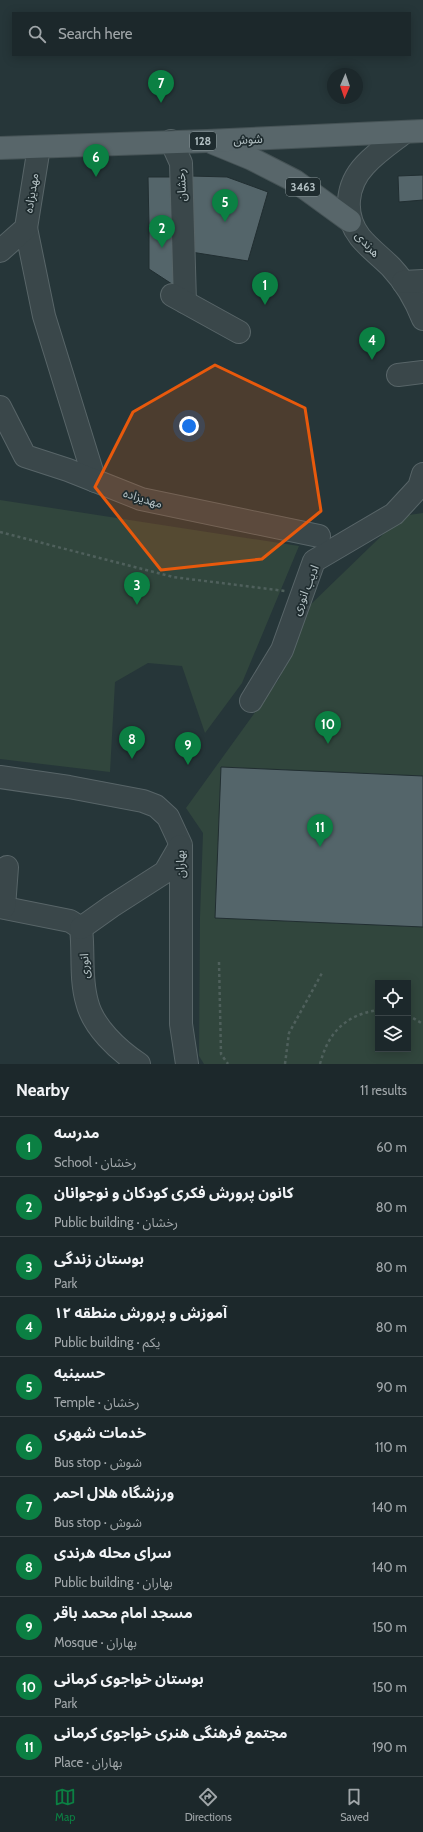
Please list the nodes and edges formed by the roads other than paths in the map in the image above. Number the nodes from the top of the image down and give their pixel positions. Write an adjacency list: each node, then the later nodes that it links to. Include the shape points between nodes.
1 (414, 131): 3 (main road, شوش / 128); 6 (street, هرندی / 3463, via 364,166 350,192)
2 (171, 141): 3 (main road, شوش / 128); 4 (main road, شوش / 128); 11 (street, رخشان, via 181,163 177,298)
3 (207, 141): 6 (main road, 3463, via 252,159 295,181)
4 (39, 147): 5 (main road, شوش / 128); 7 (street, مهدیزاده)
5 (0, 148)
6 (350, 221): 9 (street, هرندی / 3463, via 360,237 391,268)
7 (26, 228): 8 (street, مهدیزاده); 16 (street, via 44,316)
8 (0, 251)
9 (413, 281): 10 (street, هرندی / 3463)
10 (423, 319)
11 (239, 332)
12 (423, 372): 13 (street)
13 (398, 375)
14 (0, 407): 16 (street, مهدیزاده, via 25,456)
15 (423, 474): 18 (street, ادیب انوری, via 419,487 394,514 314,561 282,650)
16 (95, 481): 17 (street, مهدیزاده, via 141,500)
17 (319, 536)
18 (251, 701)
19 (0, 777): 20 (street, بهاران, via 143,801 156,806 168,817)
20 (181, 845): 23 (street, via 165,872); 25 (street, بهاران, via 181,1024)
21 (7, 867): 22 (street)
22 (2, 907): 23 (street, via 70,921)
23 (81, 928): 24 (street, انوری, via 87,1002 94,1019)
24 (129, 1061)
25 (187, 1064)

